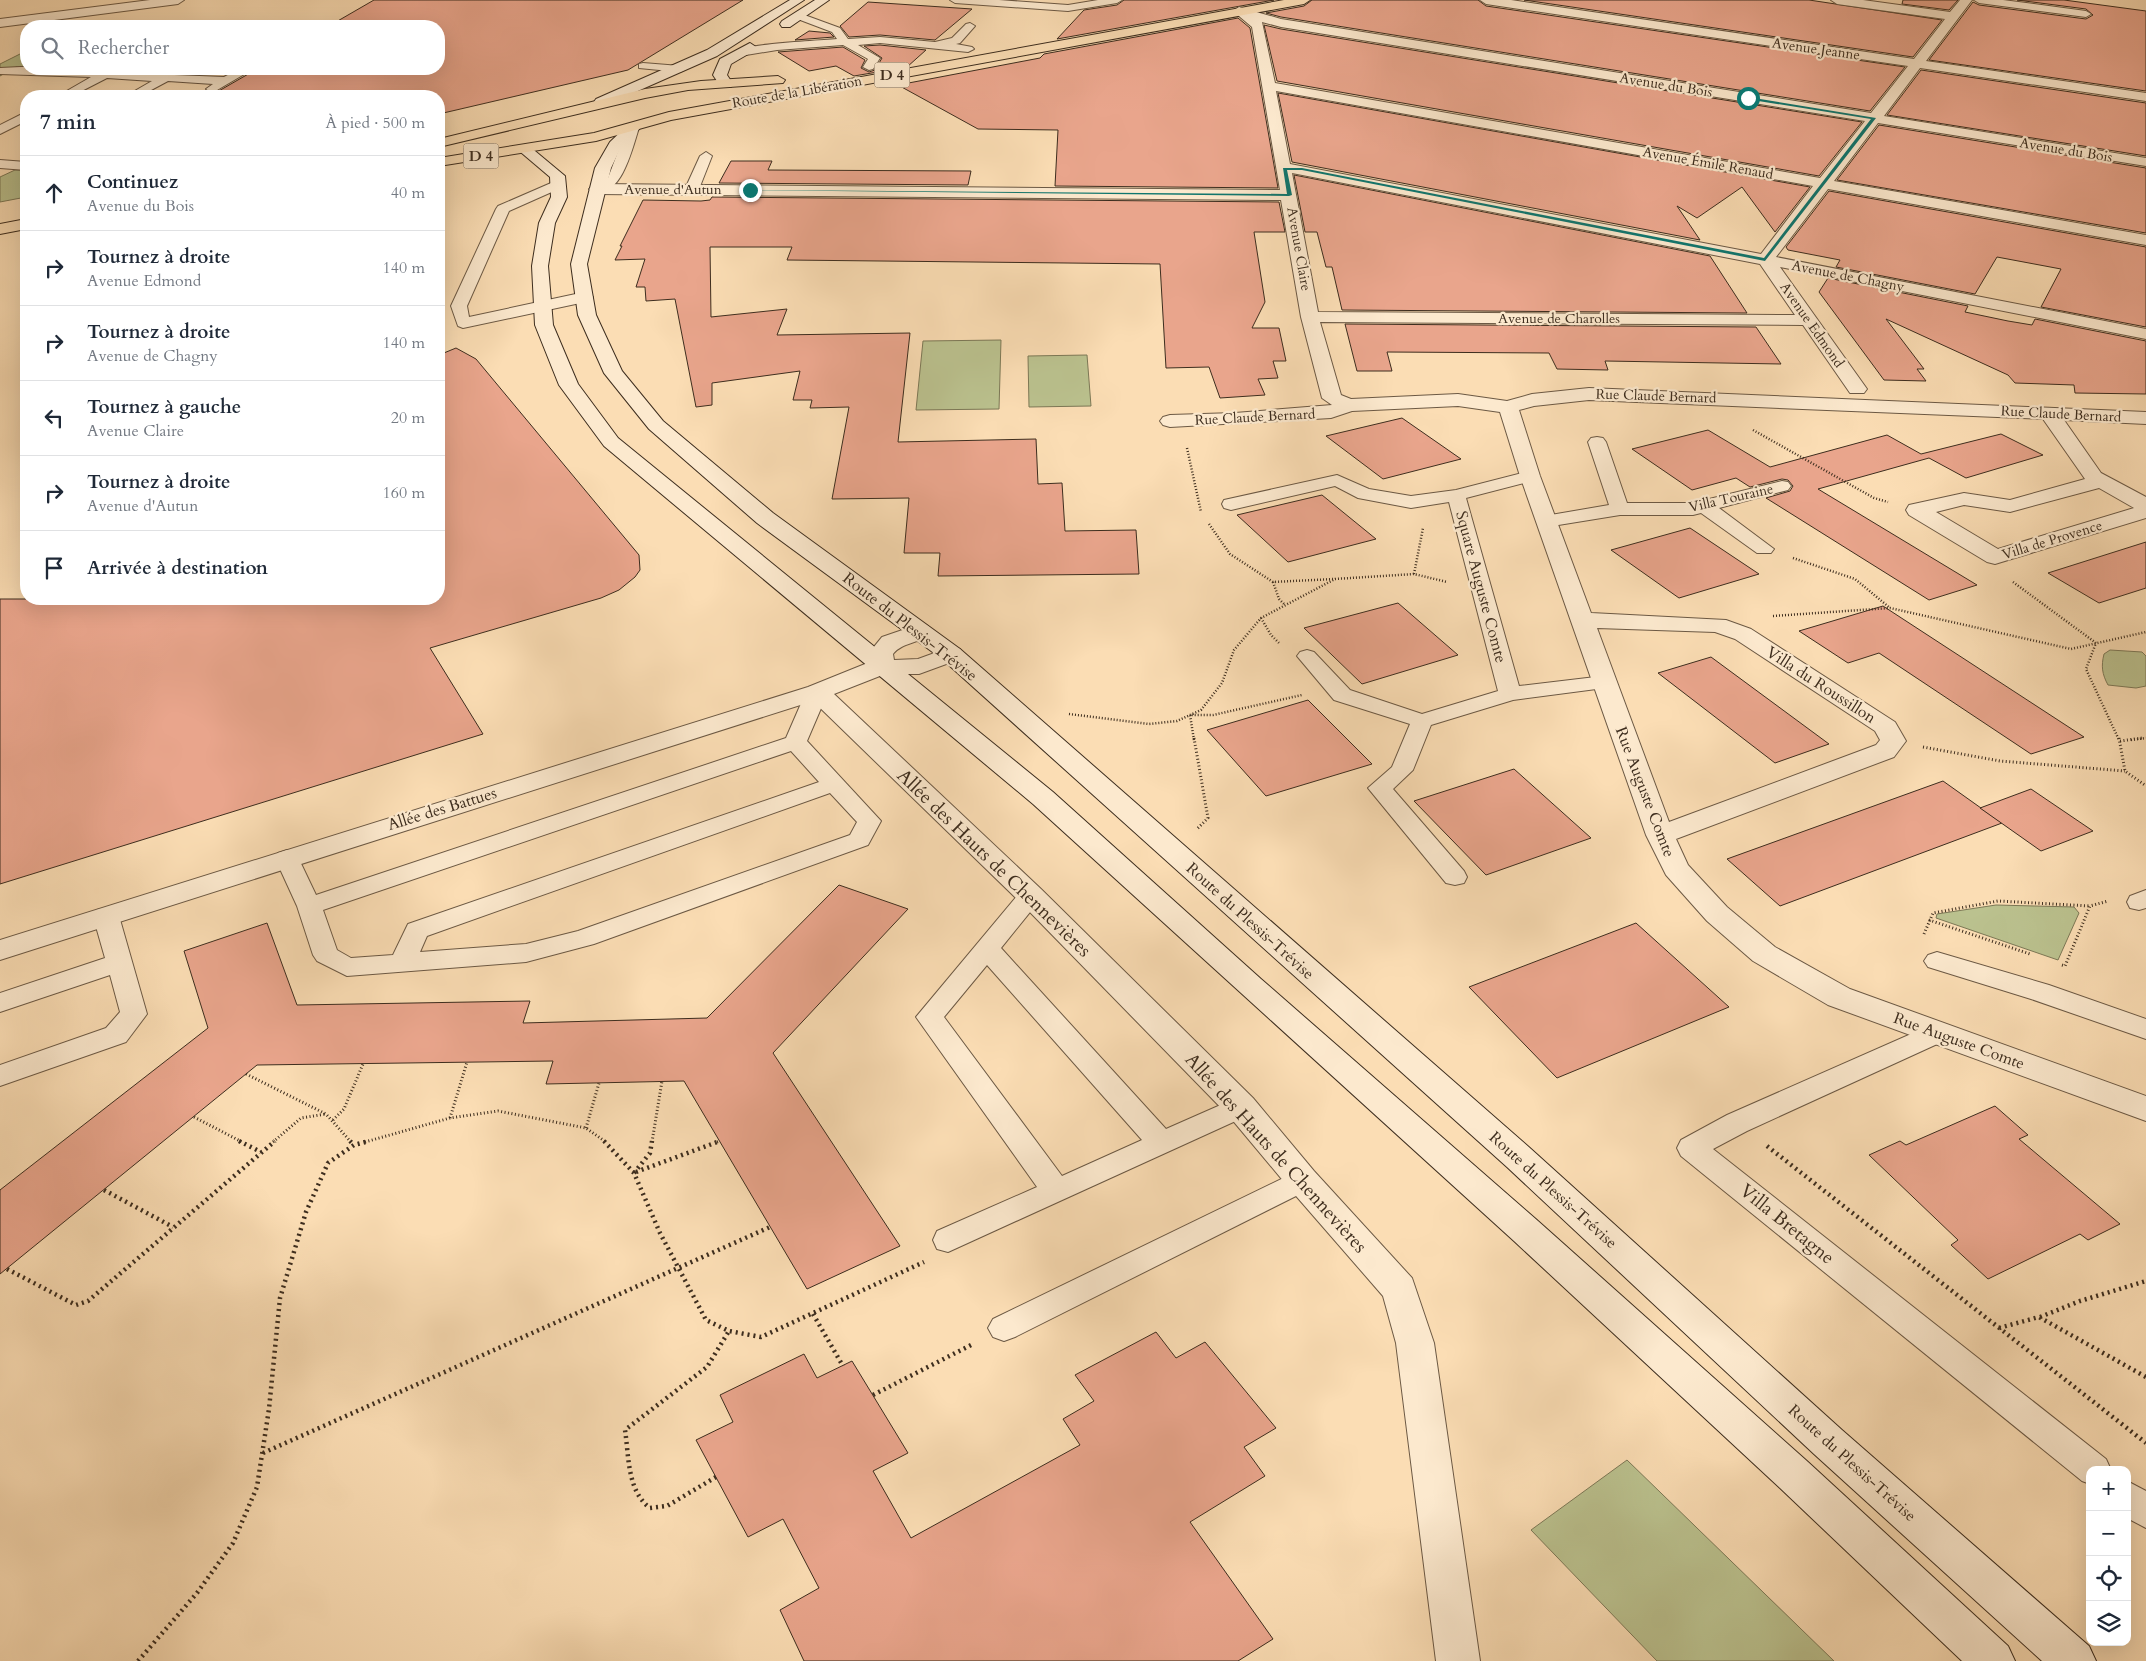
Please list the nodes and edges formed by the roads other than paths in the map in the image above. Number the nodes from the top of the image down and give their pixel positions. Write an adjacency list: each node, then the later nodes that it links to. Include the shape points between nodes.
1 (178, 0): 17 (street)
2 (798, 0): 29 (street)
3 (823, 0): 15 (street)
4 (955, 0): 5 (lane, via 1068,8)
5 (1117, 0)
6 (1275, 0): 13 (main road, Route de la Libération / D 4)
7 (1304, 0): 13 (main road, Route de la Libération / D 4)
8 (1486, 0): 26 (street, Avenue Jeanne)
9 (1837, 0): 16 (street)
10 (1966, 0): 16 (street)
11 (1979, 0): 14 (lane)
12 (7, 7): 19 (street)
13 (1240, 12): 24 (main road, Route de la Libération / D 4); 41 (street, Avenue Claire, via 1258,27); 47 (main road, Route de la Libération / D 4); 48 (street, Avenue du Bois, via 1274,22)
14 (2086, 14)
15 (799, 16): 22 (lane, via 836,30); 25 (street)
16 (1953, 16): 26 (street)
17 (29, 20)
18 (20, 21): 19 (street)
19 (14, 22): 20 (street)
20 (0, 23)
21 (970, 26): 23 (lane, via 956,41)
22 (845, 42): 23 (lane, via 880,40); 25 (lane); 28 (lane, via 874,58)
23 (935, 46): 24 (lane)
24 (968, 49): 28 (main road, Route de la Libération / D 4)
25 (740, 53): 40 (street, via 725,62 720,75)
26 (1917, 64): 45 (street, Avenue Jeanne); 48 (street)
27 (643, 66): 29 (lane)
28 (869, 67): 36 (main road, Route de la Libération / D 4)
29 (680, 69): 46 (street)
30 (20, 70): 31 (lane)
31 (0, 71)
32 (104, 75): 42 (lane)
33 (121, 75): 37 (lane)
34 (171, 75): 37 (lane)
35 (236, 75): 39 (lane)
36 (812, 76)
37 (166, 78): 39 (lane); 43 (lane)
38 (795, 78): 40 (main road, Route de la Libération / D 4)
39 (226, 81): 44 (lane)
40 (726, 84): 46 (main road, Route de la Libération / D 4, via 679,87); 47 (main road, via 730,90 719,99)
41 (1269, 86): 60 (street, Avenue Claire); 61 (street, Avenue Émile Renaud)
42 (75, 90)
43 (143, 90)
44 (210, 90)
45 (2146, 97)
46 (601, 102): 53 (main road, Route de la Libération / D 4); 54 (main road, via 574,118 519,135 515,141)
47 (670, 116): 50 (main road, Route de la Libération / D 4)
48 (1874, 118): 57 (street, Avenue du Bois); 61 (street)
49 (20, 119): 51 (lane)
50 (632, 128): 54 (main road, Route de la Libération / D 4); 63 (street, Route du Plessis-Trévise, via 613,148)
51 (0, 130): 52 (lane)
52 (20, 132)
53 (445, 141)
54 (524, 150): 56 (main road, Route de la Libération / D 4); 62 (street, via 557,176)
55 (706, 156): 64 (lane)
56 (445, 161)
57 (2146, 162)
58 (0, 164): 59 (lane)
59 (20, 166)
60 (1285, 168): 65 (street, Avenue Claire); 73 (street, Avenue de Chagny)
61 (1823, 183): 72 (street, Avenue Émile Renaud); 73 (street)
62 (558, 184): 75 (street, via 559,197 548,223 540,266); 75 (lane, via 504,209 459,306 463,323)
63 (597, 189): 64 (street, Avenue d'Autun); 74 (street, Route du Plessis-Trévise, via 580,264)
64 (692, 189): 65 (street, Avenue d'Autun)
65 (1289, 195): 76 (street, Avenue Claire)
66 (20, 219): 67 (main road)
67 (0, 222)
68 (20, 225): 69 (main road)
69 (0, 229)
70 (20, 235): 71 (main road)
71 (0, 239)
72 (2146, 240)
73 (1765, 259): 77 (street, Avenue Edmond); 78 (street, Avenue de Chagny)
74 (585, 297): 75 (lane); 98 (street, Route du Plessis-Trévise, via 588,315 613,373 656,425 765,518)
75 (543, 305): 101 (street, via 544,325 569,385 612,442)
76 (1310, 317): 77 (street, Avenue de Charolles); 80 (street, Avenue Claire, via 1332,398)
77 (1808, 320): 79 (street, Avenue Edmond)
78 (2146, 334)
79 (1857, 389)
80 (1349, 405): 81 (street, Rue Claude Bernard, via 1458,400); 84 (street, Rue Claude Bernard, via 1331,412)
81 (1508, 407): 82 (street, Rue Claude Bernard, via 1532,400 1589,394); 86 (street, Rue Auguste Comte)
82 (2049, 413): 83 (street, Rue Claude Bernard); 87 (street, via 2094,478)
83 (2146, 418)
84 (1170, 421)
85 (1597, 442): 93 (lane)
86 (1530, 476): 89 (lane, Square Auguste Comte); 95 (street, Rue Auguste Comte)
87 (2101, 482): 92 (street); 94 (street, Villa de Provence, via 2010,506 1964,499 1918,510 1995,557)
88 (1782, 486): 91 (lane, Villa Touraine)
89 (1456, 495): 90 (lane, via 1412,502 1364,494 1337,480); 104 (lane, Square Auguste Comte)
90 (1231, 504)
91 (1704, 506): 93 (lane, Villa Touraine, via 1693,509); 96 (lane)
92 (2146, 506)
93 (1620, 509): 95 (lane, Villa Touraine)
94 (2146, 511)
95 (1546, 521): 97 (street, Rue Auguste Comte)
96 (1764, 549)
97 (1582, 620): 102 (street, Rue Auguste Comte); 108 (street, Villa du Roussillon, via 1718,625 1742,634 1886,727 1893,741 1885,751)
98 (920, 631): 99 (street, Route du Plessis-Trévise); 101 (street, via 890,642 881,653)
99 (951, 654): 101 (street, via 918,668); 135 (street, Route du Plessis-Trévise, via 1519,1158 1828,1442)
100 (1307, 656): 105 (lane, via 1342,695)
101 (883, 666): 103 (street, Allée des Battues); 134 (street, via 1043,798 1526,1230)
102 (1604, 682): 104 (lane); 108 (street, Rue Auguste Comte)
103 (817, 692): 106 (lane); 109 (street, Allée des Battues); 111 (street, Allée des Hauts de Chennevières)
104 (1510, 694): 105 (lane)
105 (1422, 721): 110 (lane, via 1402,770 1380,788)
106 (795, 742): 107 (lane); 112 (lane)
107 (835, 784): 118 (lane, via 416,930); 118 (lane, via 869,820 860,840 585,938 526,953)
108 (1660, 836): 121 (street, Rue Auguste Comte, via 1676,869 1716,914 1764,954 1839,997)
109 (288, 858): 112 (lane); 113 (street, Allée des Battues)
110 (1455, 877)
111 (1031, 896): 114 (lane); 123 (street, Allée des Hauts de Chennevières)
112 (310, 906): 118 (lane, via 326,955 347,967)
113 (106, 916): 115 (street, Allée des Battues); 117 (lane)
114 (986, 948): 125 (lane); 127 (lane, via 929,1017)
115 (0, 950)
116 (1937, 961): 120 (lane)
117 (119, 963): 119 (lane); 122 (lane, via 134,1014 116,1035)
118 (402, 963)
119 (0, 1004)
120 (2146, 1029)
121 (1936, 1032): 124 (street, Rue Auguste Comte); 130 (lane, Villa Bretagne, via 1736,1123 1691,1148)
122 (0, 1076)
123 (1241, 1107): 125 (lane); 126 (street, Allée des Hauts de Chennevières)
124 (2146, 1109)
125 (1161, 1142): 127 (lane)
126 (1302, 1180): 129 (lane); 133 (street, Allée des Hauts de Chennevières, via 1398,1289 1415,1343)
127 (1056, 1190): 128 (lane)
128 (948, 1240)
129 (1004, 1328)
130 (2089, 1466)
131 (2131, 1500): 132 (lane)
132 (2146, 1512)
133 (1458, 1661)
134 (1993, 1661)
135 (2074, 1661)

